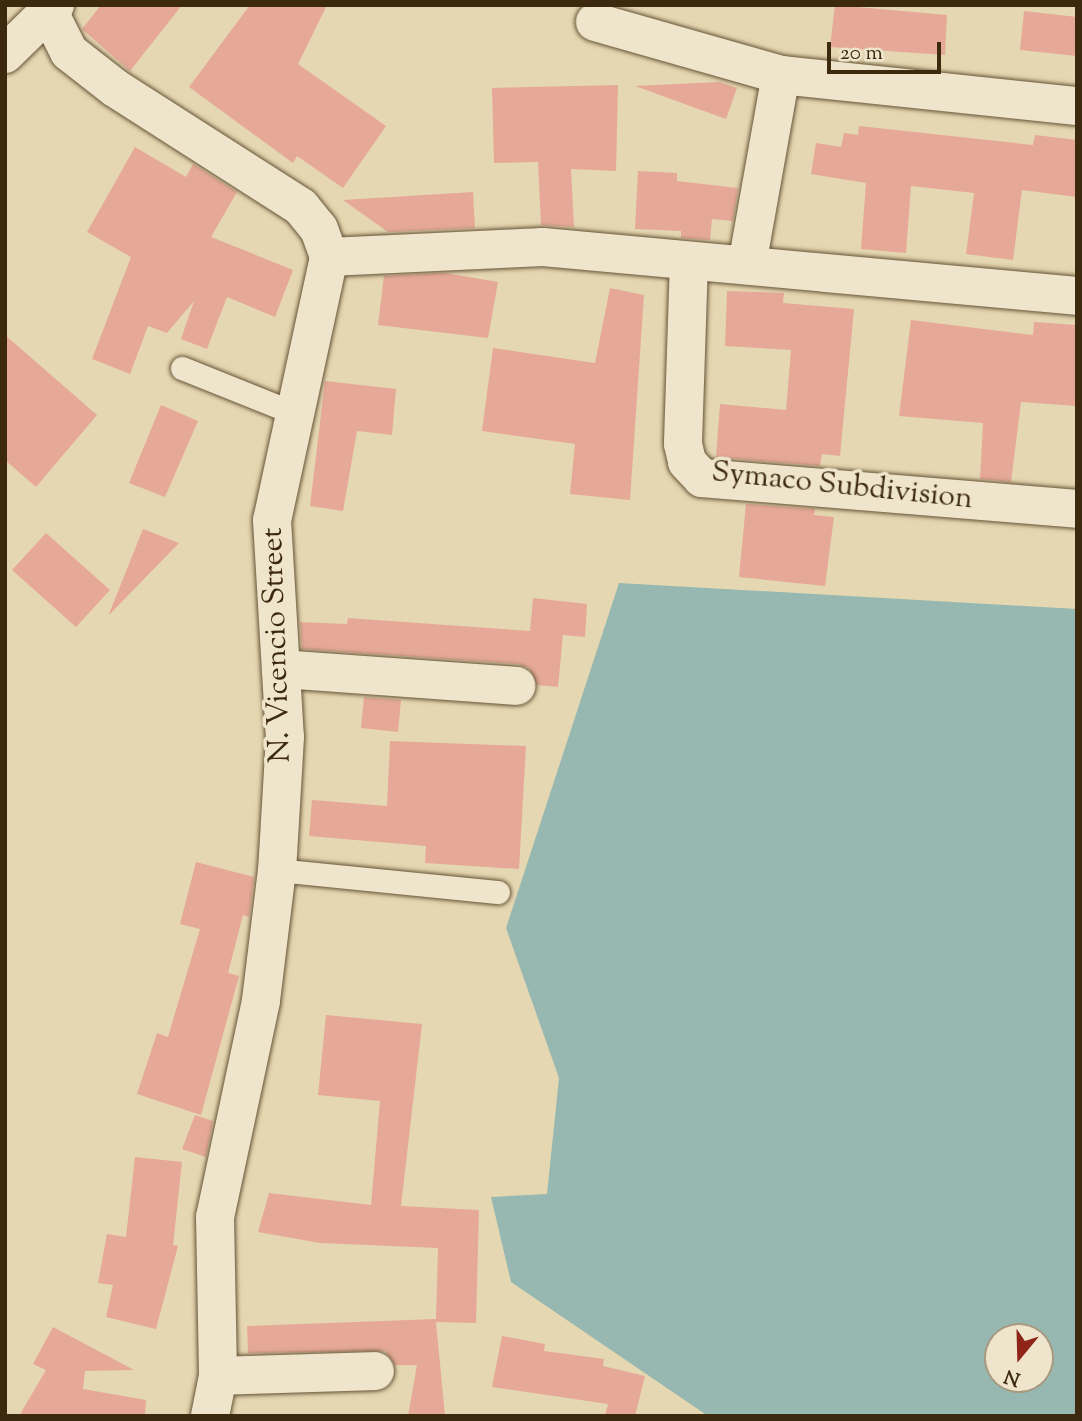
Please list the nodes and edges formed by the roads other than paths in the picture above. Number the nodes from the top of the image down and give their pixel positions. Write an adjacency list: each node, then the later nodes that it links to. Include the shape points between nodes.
1 (52, 9): 3 (street); 6 (street, via 69,52 301,207 319,229)
2 (595, 22): 4 (street)
3 (5, 54)
4 (781, 75): 5 (street); 8 (street)
5 (1077, 106)
6 (328, 257): 7 (street, via 543,247); 11 (street, N. Vicencio Street)
7 (689, 261): 8 (street); 12 (street, Symaco Subdivision, via 683,444 687,462 702,478)
8 (747, 265): 9 (street)
9 (1077, 296)
10 (182, 368): 11 (lane)
11 (293, 413): 13 (street, N. Vicencio Street, via 272,520)
12 (1077, 509)
13 (281, 669): 14 (street); 15 (street, N. Vicencio Street, via 285,737)
14 (516, 686)
15 (277, 870): 16 (lane); 18 (street, N. Vicencio Street, via 261,1001 215,1217)
16 (498, 892)
17 (375, 1371): 18 (street)
18 (218, 1376): 19 (street, N. Vicencio Street)
19 (210, 1416)

